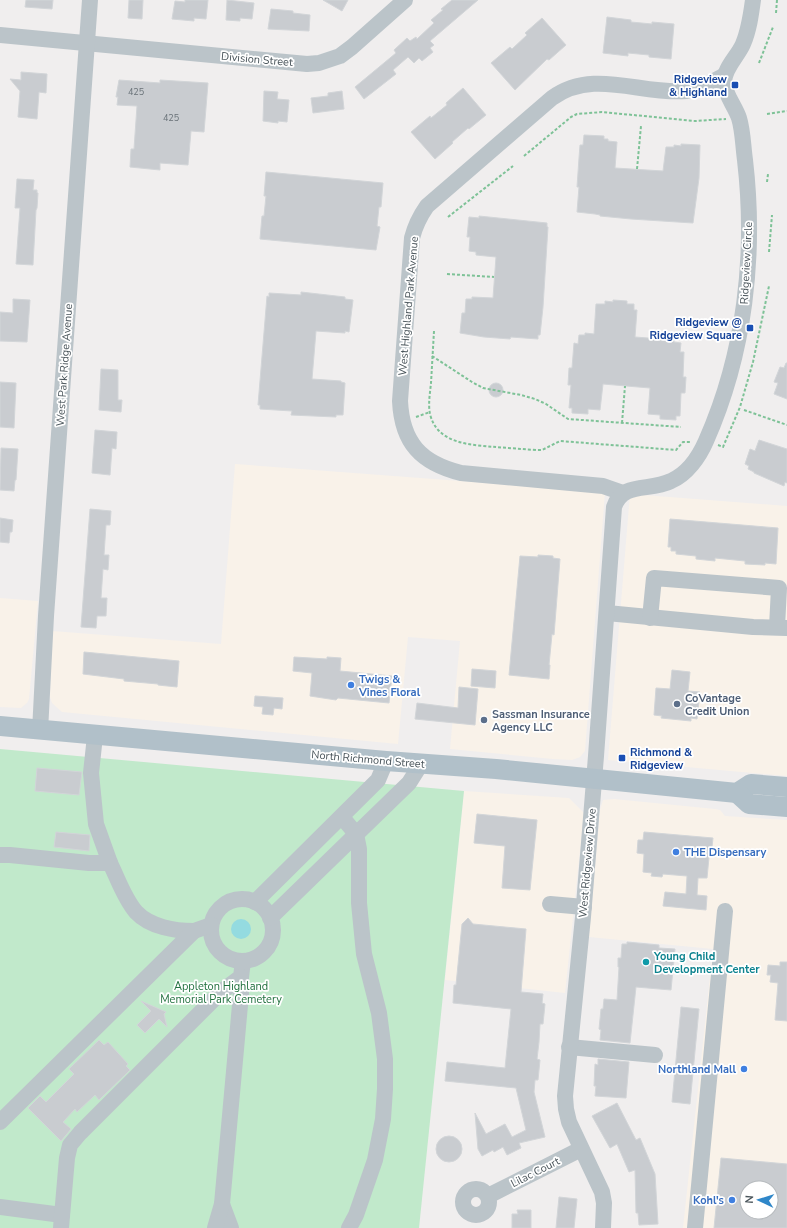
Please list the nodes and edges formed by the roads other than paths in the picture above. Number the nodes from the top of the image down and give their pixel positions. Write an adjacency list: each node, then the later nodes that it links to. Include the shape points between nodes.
1 (90, 0): 5 (street, West Park Ridge Avenue)
2 (405, 0): 5 (street, Division Street, via 340,56 319,64)
3 (753, 0): 6 (street, via 746,36)
4 (0, 35): 5 (street, Division Street)
5 (87, 44): 12 (street, West Park Ridge Avenue)
6 (725, 75): 7 (street, Ridgeview Circle, via 725,86 739,118 748,206 747,280 739,338 720,405 705,443 696,458 676,479); 7 (street, West Highland Park Avenue, via 702,87 687,91 598,83 562,90 427,206 414,228 400,401 405,432 419,452 444,469 461,473 603,486)
7 (623, 493): 8 (street, West Ridgeview Drive, via 614,507)
8 (607, 613): 9 (street); 16 (street, West Ridgeview Drive)
9 (650, 618): 10 (street); 10 (street, via 654,578 780,588)
10 (782, 628)
11 (0, 726): 12 (main road, North Richmond Street)
12 (40, 731): 13 (main road, North Richmond Street)
13 (95, 736): 14 (main road, North Richmond Street); 23 (street, via 91,773 96,824)
14 (386, 761): 15 (main road, North Richmond Street); 20 (street, via 378,780)
15 (421, 764): 16 (main road, North Richmond Street); 21 (street, via 409,783)
16 (594, 779): 18 (main road, North Richmond Street); 26 (street, West Ridgeview Drive)
17 (787, 787): 18 (main road, via 751,784)
18 (737, 793): 19 (main road, via 749,804)
19 (787, 807)
20 (342, 817): 21 (street); 24 (street)
21 (356, 834): 28 (street); 43 (street, via 364,954 379,1013 385,1059 385,1089 375,1160)
22 (0, 855): 23 (street)
23 (110, 863): 30 (street, via 127,899 137,913 167,928)
24 (256, 902): 28 (street); 29 (street, via 239,899 224,904)
25 (550, 904): 26 (street)
26 (584, 907): 33 (street, West Ridgeview Drive)
27 (725, 910): 45 (street)
28 (270, 918): 31 (street, via 272,933 268,947 257,957)
29 (211, 925): 30 (street); 31 (street, via 213,943 218,950 230,958)
30 (194, 931): 35 (street)
31 (243, 961): 32 (street)
32 (241, 977): 38 (street); 40 (street, via 221,992 70,1145)
33 (569, 1047): 34 (street); 36 (street, West Ridgeview Drive, via 566,1109)
34 (655, 1055)
35 (0, 1122)
36 (581, 1148): 37 (street, Lilac Court); 44 (street, West Ridgeview Drive, via 602,1192)
37 (488, 1196)
38 (222, 1204): 41 (street); 42 (street)
39 (0, 1207): 40 (street)
40 (61, 1222)
41 (215, 1228)
42 (232, 1228)
43 (349, 1228)
44 (603, 1228)
45 (694, 1228)

